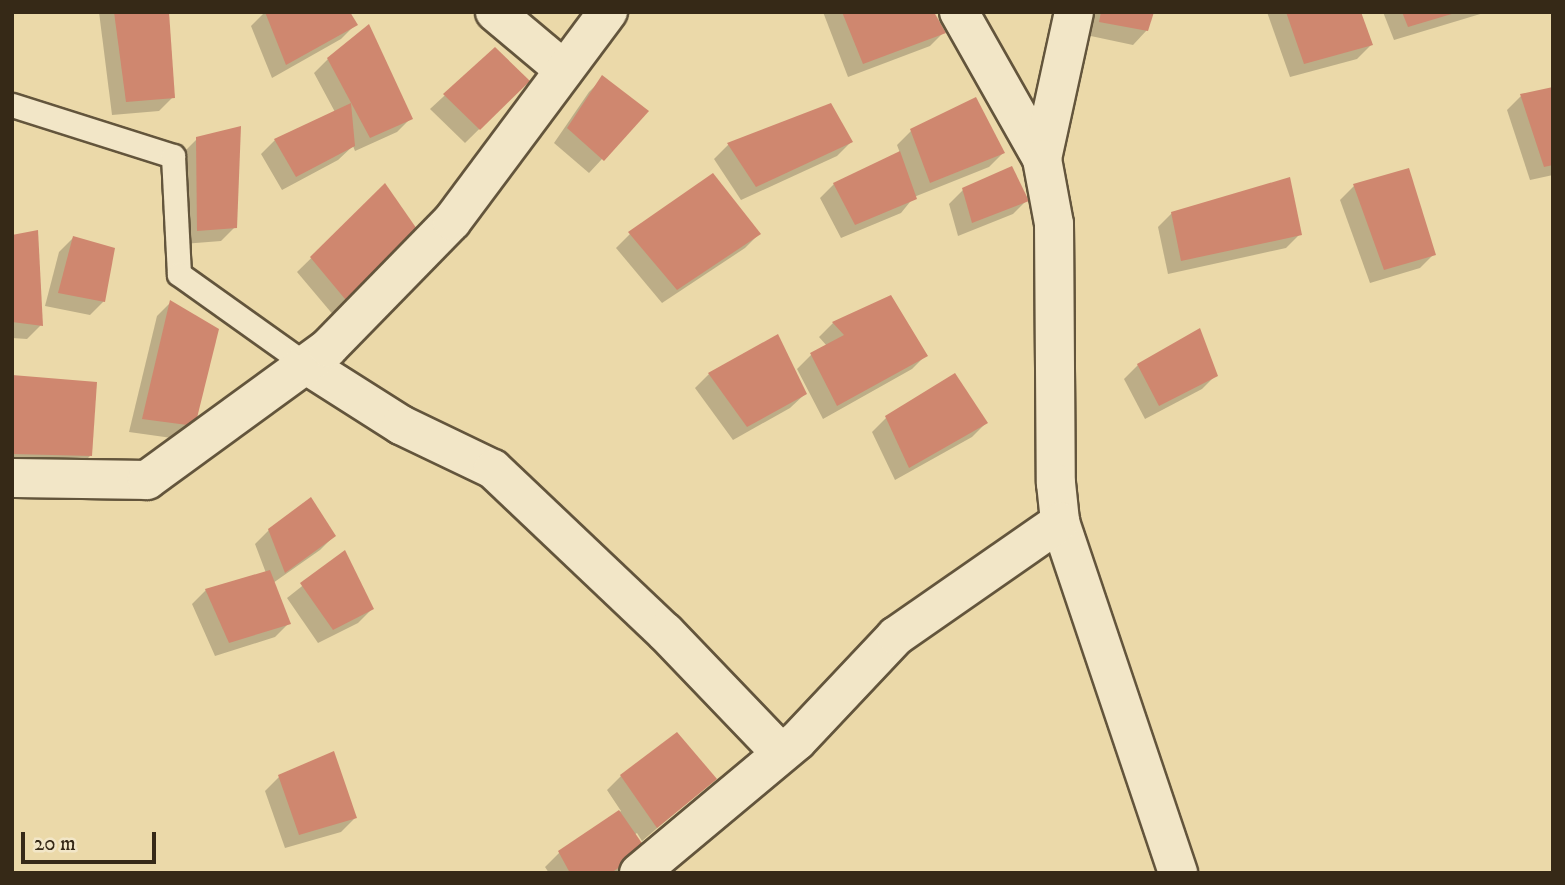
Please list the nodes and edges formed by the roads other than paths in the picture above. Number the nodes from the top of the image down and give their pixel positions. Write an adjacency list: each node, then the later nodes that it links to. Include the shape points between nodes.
1 (495, 12): 5 (street)
2 (608, 12): 5 (street)
3 (959, 12): 7 (street)
4 (1074, 12): 7 (street)
5 (564, 70): 8 (street, via 453,221 328,348)
6 (12, 105): 8 (lane, via 173,156 179,274)
7 (1042, 159): 10 (street, via 1054,224)
8 (305, 364): 9 (street, via 148,480); 11 (street, via 401,425 493,468 665,632)
9 (12, 478)
10 (1060, 522): 11 (street, via 896,636); 13 (street)
11 (781, 753): 12 (street)
12 (639, 873)
13 (1178, 873)

